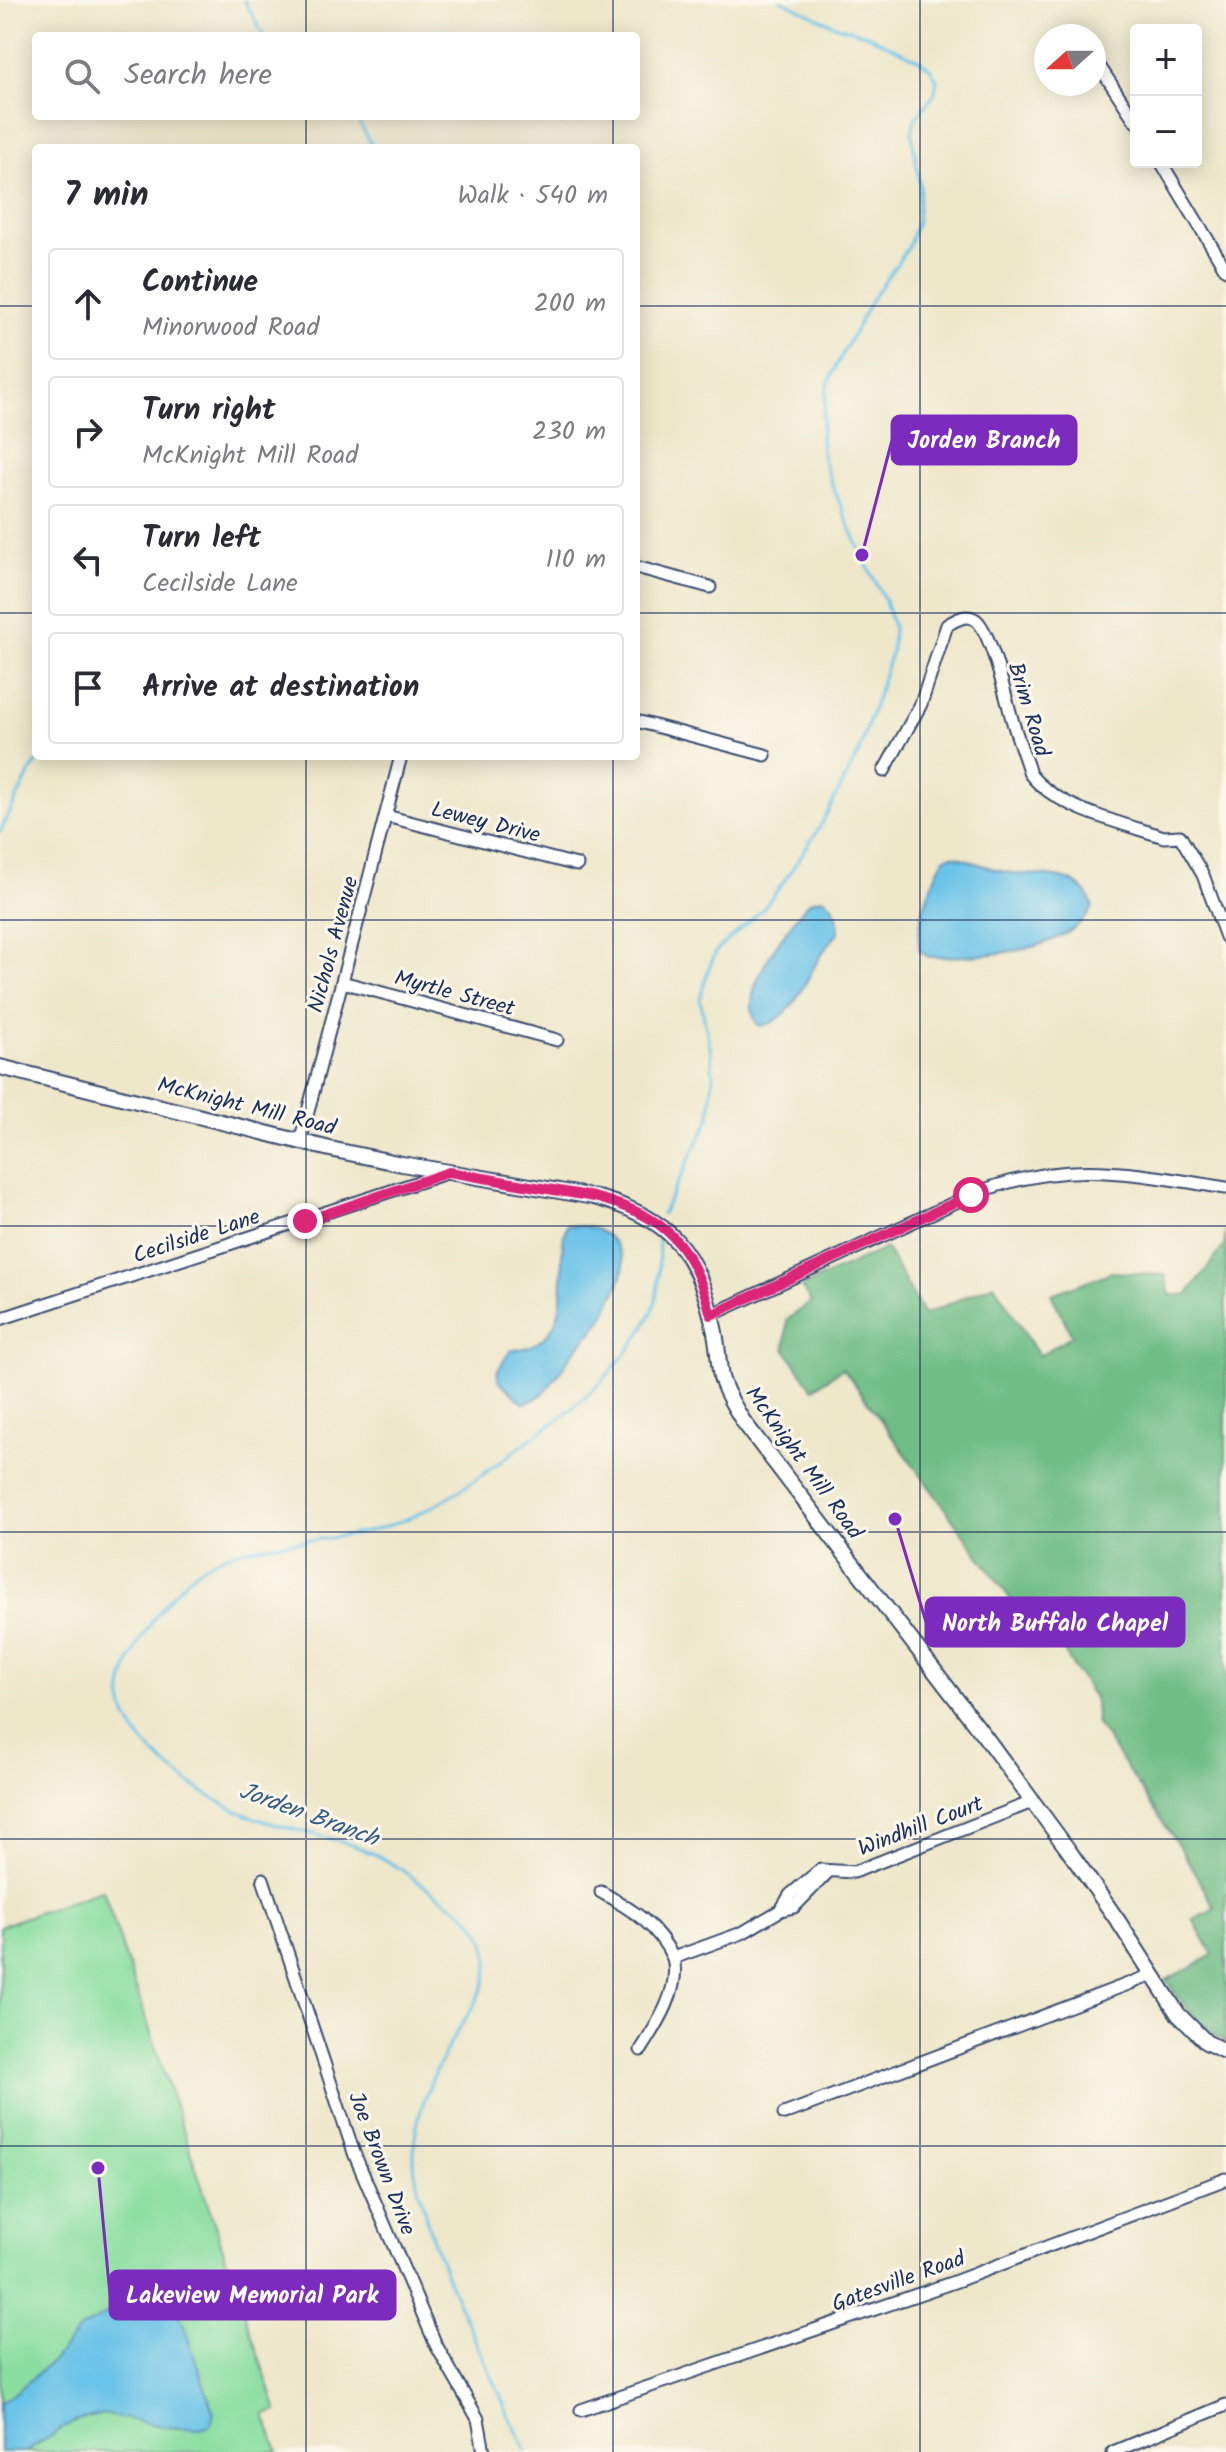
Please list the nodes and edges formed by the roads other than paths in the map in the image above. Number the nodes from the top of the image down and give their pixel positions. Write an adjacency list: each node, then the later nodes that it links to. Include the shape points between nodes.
1 (1106, 76): 2 (street)
2 (1130, 113)
3 (1165, 168): 4 (street)
4 (1226, 270)
5 (640, 568): 6 (street)
6 (710, 587)
7 (640, 722): 8 (street)
8 (765, 755)
9 (400, 760): 11 (street, Nichols Avenue)
10 (884, 771): 13 (street, Brim Road, via 921,704 947,625 967,616 984,632 1030,774 1039,786 1064,802 1164,837 1180,836 1203,875)
11 (386, 816): 12 (street, Lewey Drive); 14 (street, Nichols Avenue)
12 (577, 865)
13 (1226, 937)
14 (342, 982): 15 (street, Myrtle Street); 17 (street, Nichols Avenue)
15 (557, 1040)
16 (0, 1067): 17 (street, McKnight Mill Road)
17 (300, 1142): 18 (street, McKnight Mill Road)
18 (449, 1172): 20 (street, McKnight Mill Road, via 594,1197 643,1214 668,1231 688,1255); 21 (street, Cecilside Lane)
19 (1226, 1188): 20 (street, via 1097,1170 997,1185)
20 (711, 1315): 22 (street, McKnight Mill Road, via 722,1379 743,1421)
21 (0, 1319)
22 (1032, 1802): 25 (street, Windhill Court, via 854,1872 825,1870 794,1907); 26 (street, McKnight Mill Road)
23 (263, 1879): 33 (street, Joe Brown Drive, via 354,2153 436,2345 478,2419)
24 (601, 1892): 25 (street, via 648,1924 664,1939)
25 (673, 1958): 27 (street, via 670,1998)
26 (1152, 1975): 28 (street, McKnight Mill Road, via 1194,2032); 29 (street)
27 (641, 2050)
28 (1226, 2052)
29 (784, 2114)
30 (1226, 2179): 32 (street, Gatesville Road, via 954,2282)
31 (1226, 2405): 34 (street)
32 (581, 2410)
33 (484, 2452)
34 (1113, 2452)

